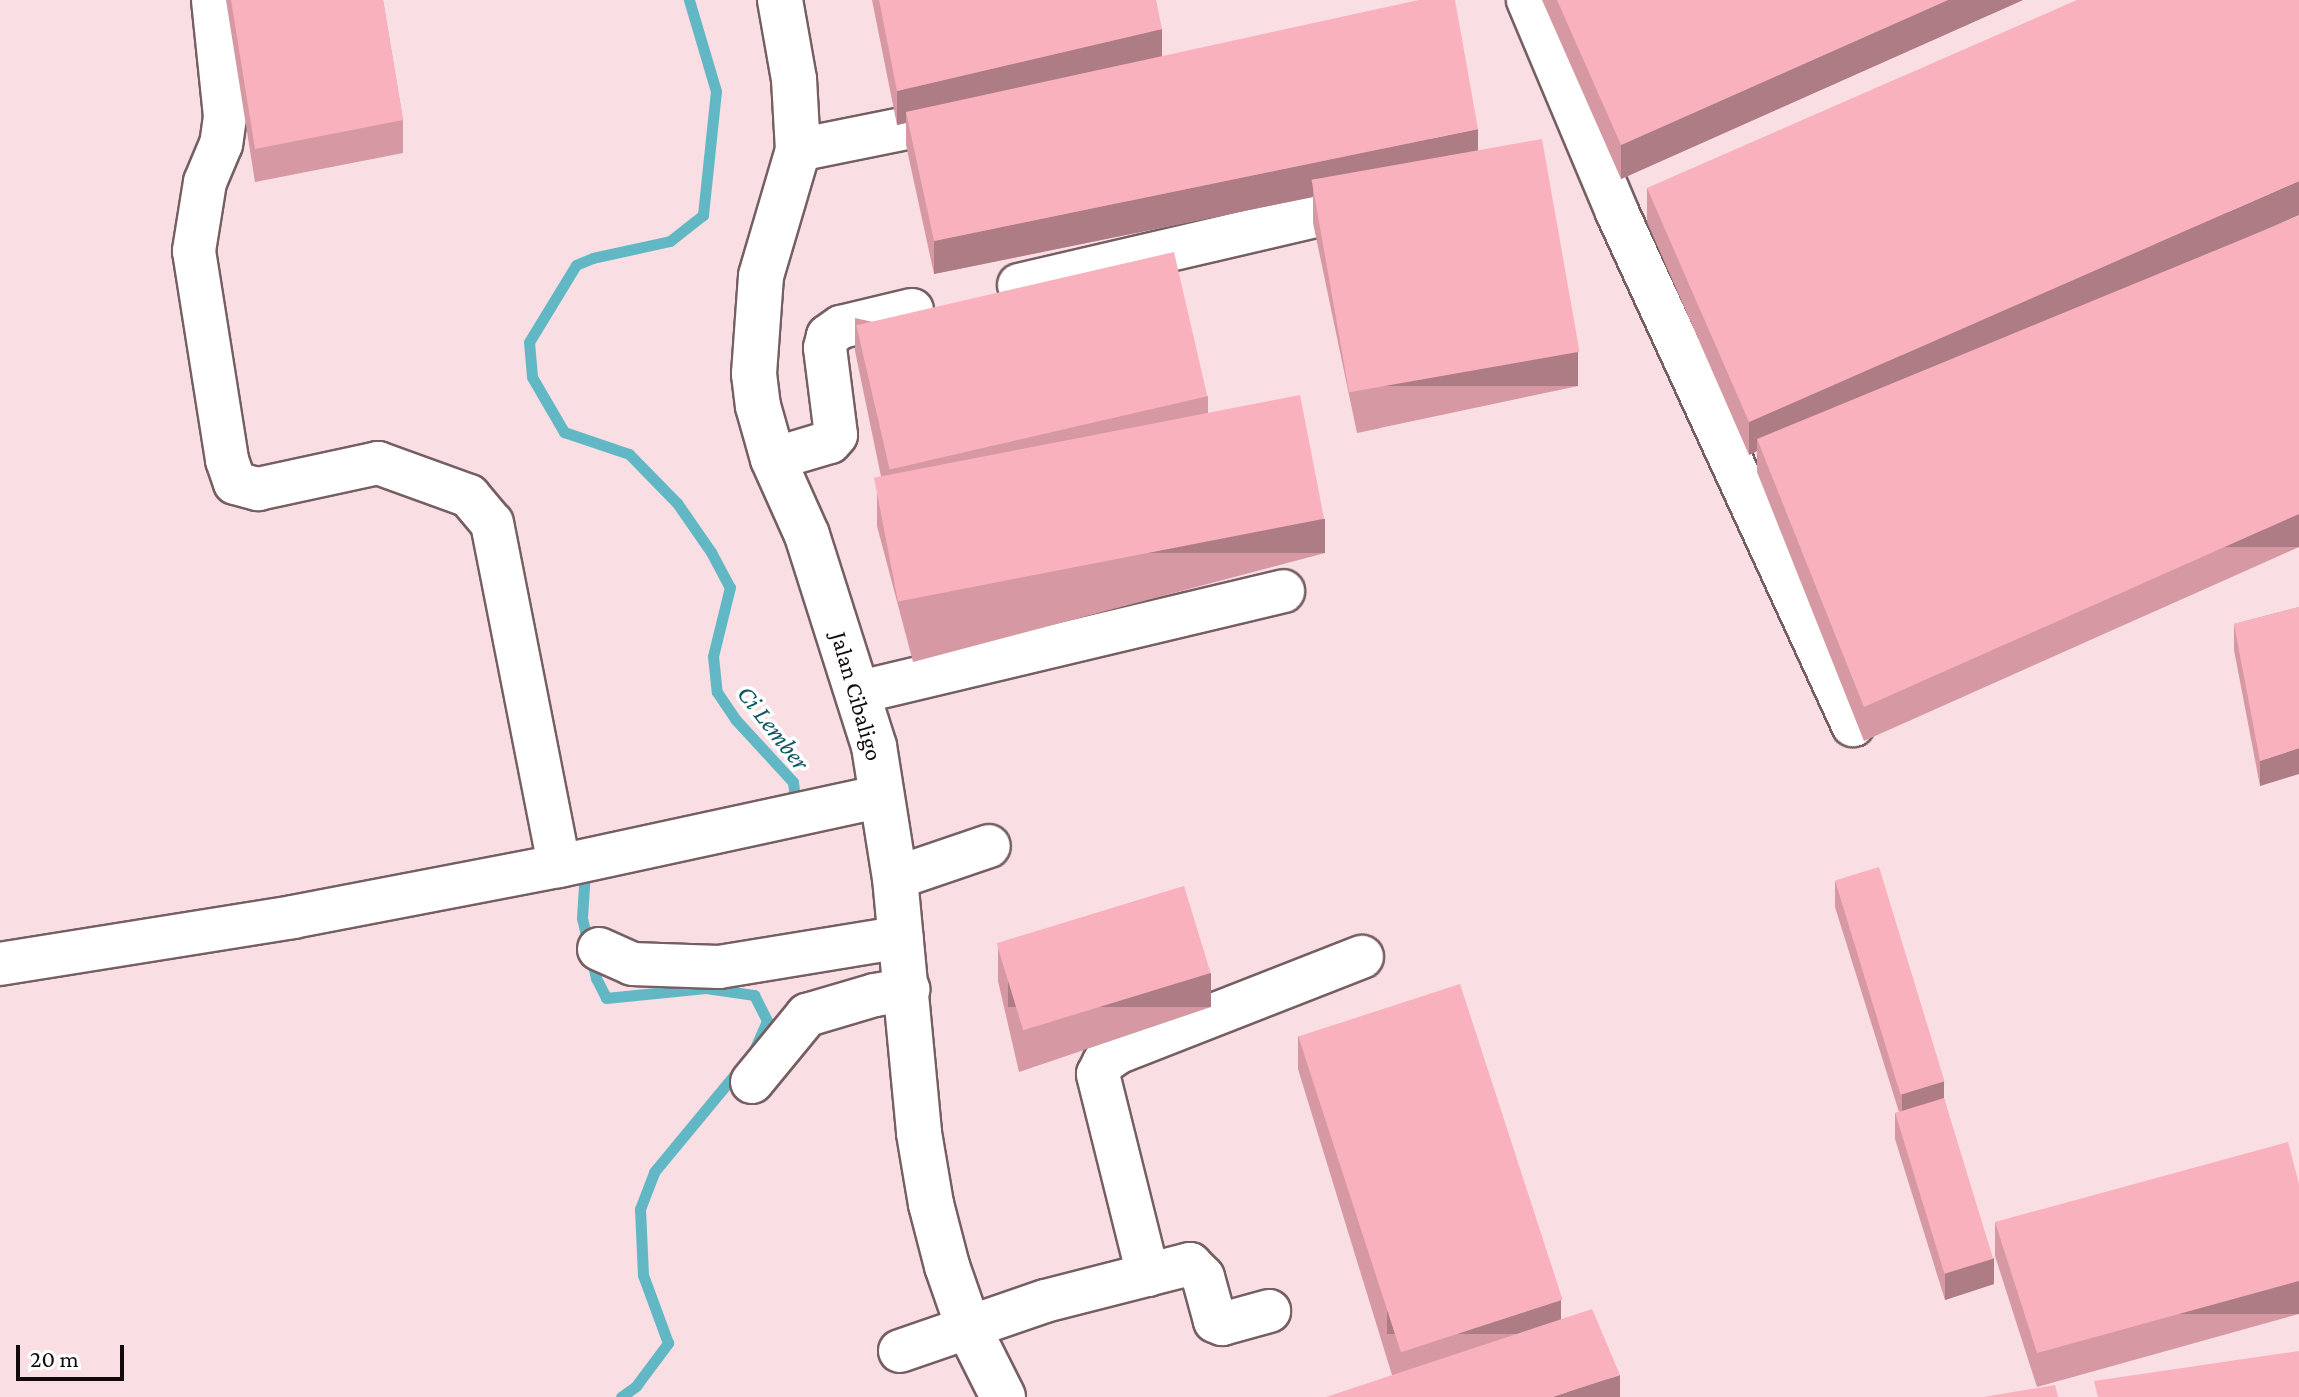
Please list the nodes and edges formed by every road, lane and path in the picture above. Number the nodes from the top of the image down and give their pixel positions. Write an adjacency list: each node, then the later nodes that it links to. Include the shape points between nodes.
1 (213, 0): 13 (lane, via 225,117 221,144 205,182 194,251 235,483 258,489 378,463 469,496 492,523)
2 (780, 0): 5 (main road, Jalan Cibaligo, via 794,79)
3 (1528, 0): 10 (lane, via 1632,205)
4 (1006, 108): 5 (lane)
5 (798, 150): 7 (main road, Jalan Cibaligo, via 761,276 755,330 758,406)
6 (1399, 197): 7 (lane, via 841,327 828,336 825,348 836,435 830,442)
7 (773, 459): 9 (main road, Jalan Cibaligo, via 807,535)
8 (1283, 591): 9 (lane)
9 (860, 692): 11 (main road, Jalan Cibaligo)
10 (1853, 725)
11 (882, 796): 13 (lane); 14 (main road, Jalan Cibaligo)
12 (989, 846): 14 (lane)
13 (559, 866): 18 (lane, via 293,917)
14 (895, 878): 15 (main road, Jalan Cibaligo)
15 (902, 937): 16 (lane, via 719,967 632,964); 19 (main road, Jalan Cibaligo)
16 (599, 949)
17 (1362, 957): 21 (lane, via 1104,1062 1098,1074)
18 (0, 964)
19 (908, 989): 20 (lane, via 807,1015); 23 (main road, Jalan Cibaligo, via 919,1133 931,1204)
20 (752, 1082)
21 (1148, 1275): 22 (lane, via 1190,1264 1198,1269 1211,1314 1222,1324); 23 (lane, via 1045,1301)
22 (1269, 1311)
23 (969, 1329): 24 (lane); 25 (main road, Jalan Cibaligo)
24 (900, 1351)
25 (1003, 1397)

